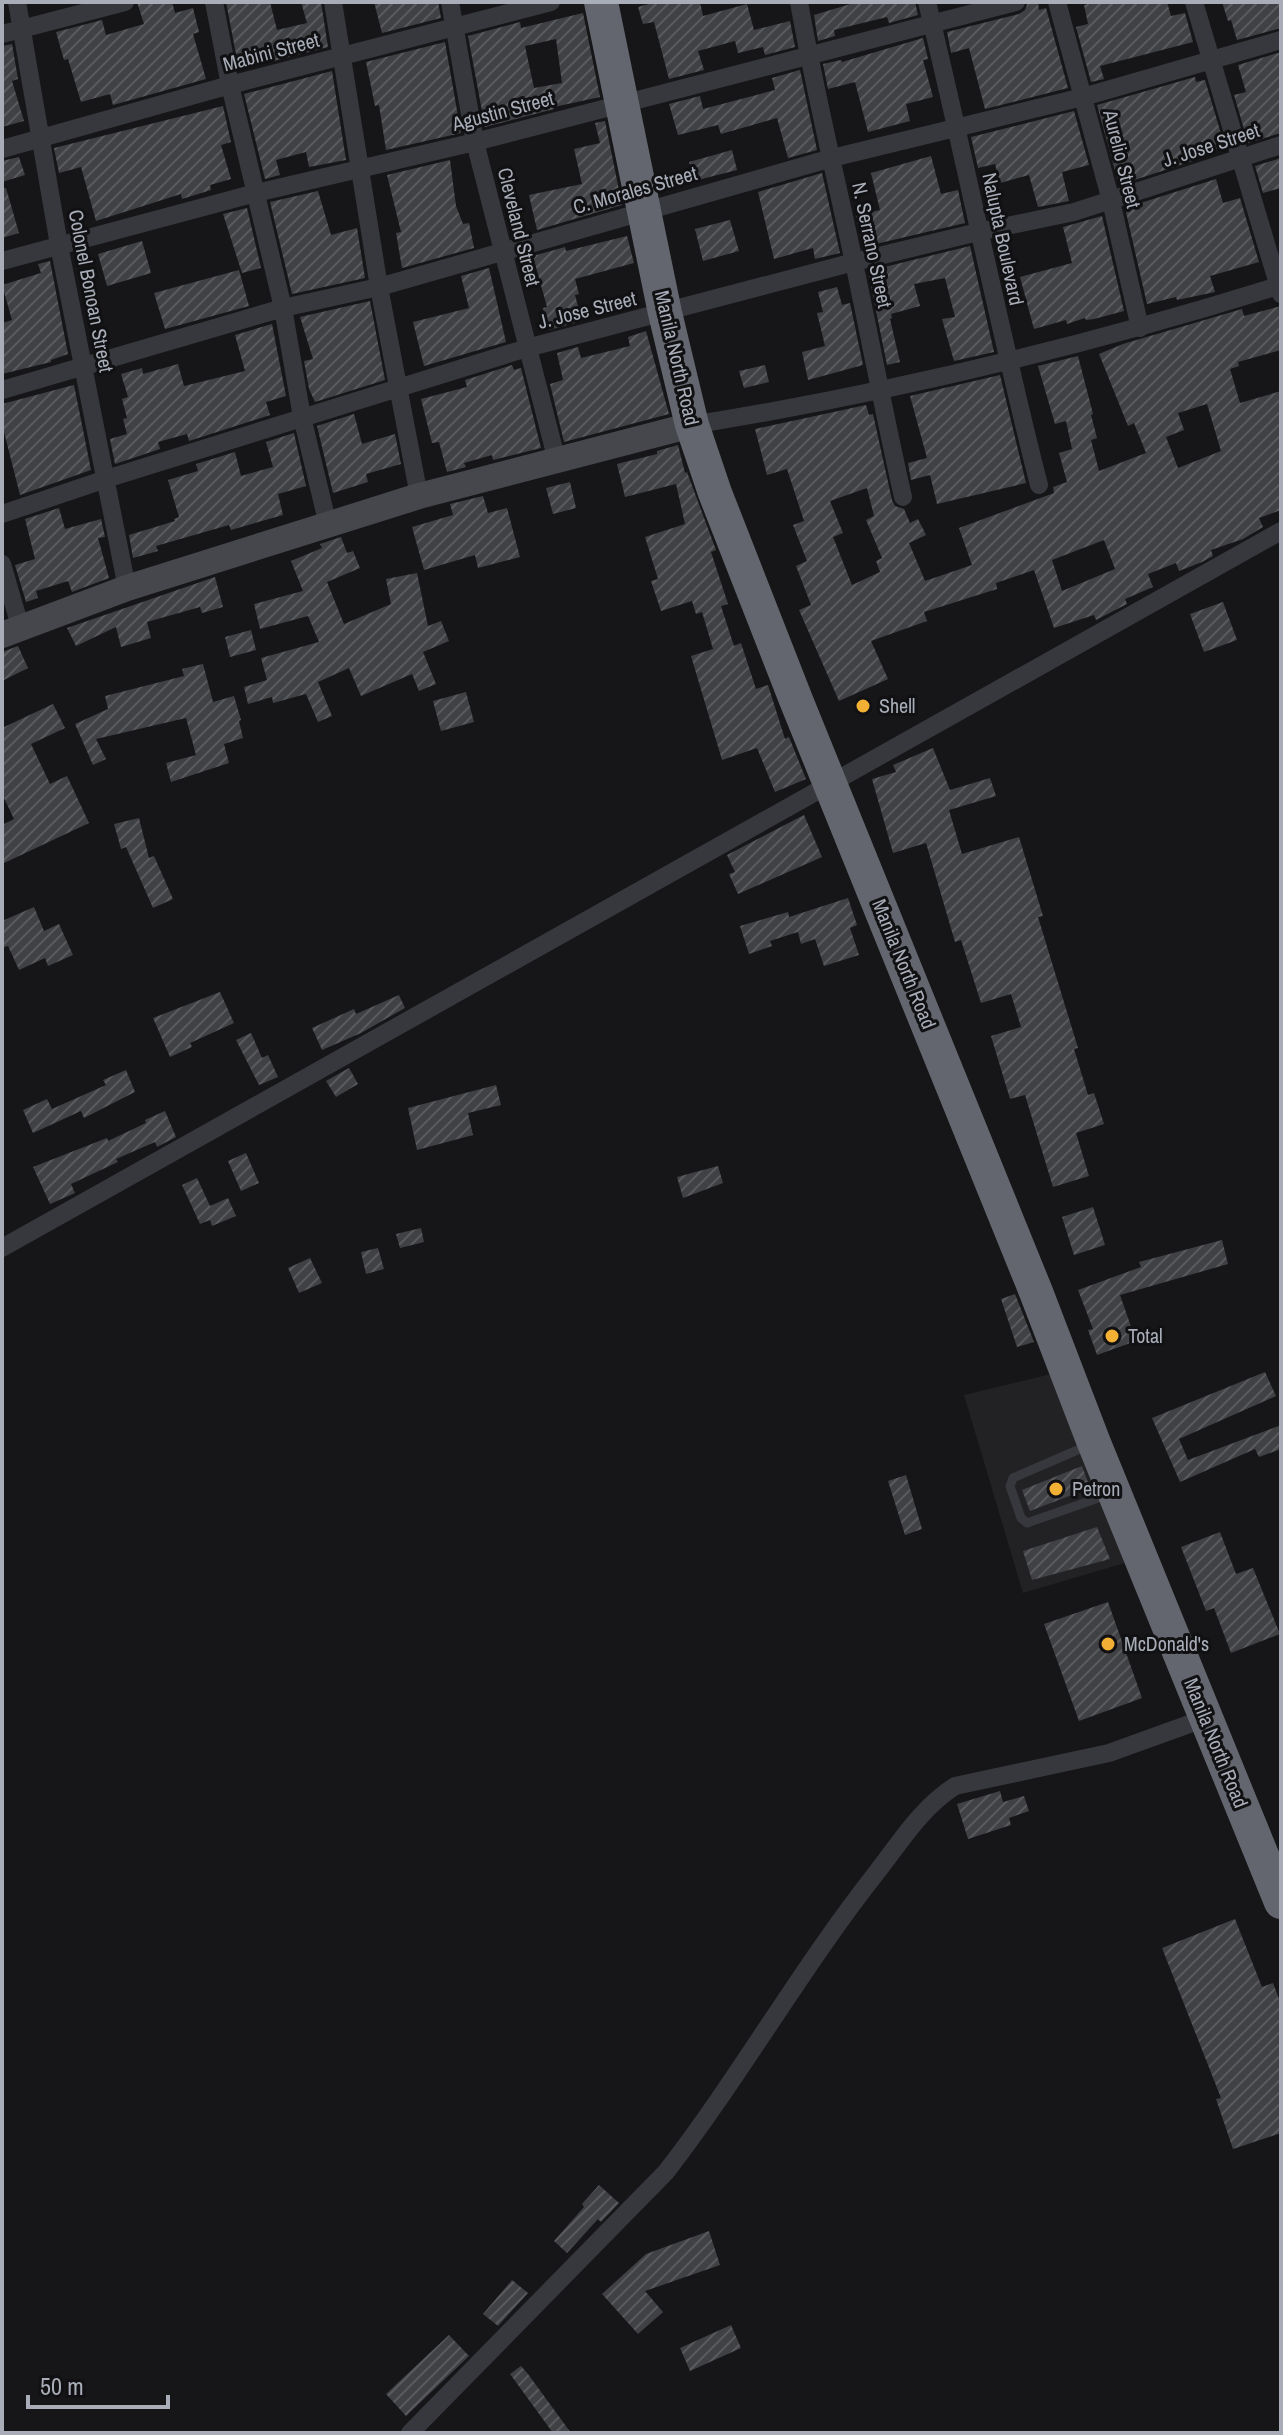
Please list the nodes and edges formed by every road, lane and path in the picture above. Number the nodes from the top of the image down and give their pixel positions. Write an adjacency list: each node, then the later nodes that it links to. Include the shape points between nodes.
1 (17, 2): 14 (street, Colonel Bonoan Street)
2 (125, 2): 14 (street)
3 (214, 2): 21 (street)
4 (333, 2): 18 (street)
5 (450, 2): 15 (street, Cleveland Street)
6 (551, 2): 15 (street, Mabini Street)
7 (601, 2): 23 (highway, Manila North Road)
8 (799, 2): 19 (street, N. Serrano Street)
9 (927, 2): 13 (street, Nalupta Boulevard)
10 (1016, 2): 13 (street, Agustin Street)
11 (1057, 2): 22 (street, Aurelio Street)
12 (1194, 2): 20 (street)
13 (932, 25): 19 (street, Agustin Street); 24 (street, Nalupta Boulevard)
14 (22, 28): 16 (street); 25 (street, Colonel Bonoan Street)
15 (455, 28): 18 (street, Mabini Street); 26 (street, Cleveland Street)
16 (2, 34)
17 (1281, 40): 20 (street, C. Morales Street)
18 (343, 56): 21 (street, Mabini Street); 31 (street)
19 (808, 56): 23 (street, Agustin Street); 29 (street, N. Serrano Street)
20 (1209, 59): 22 (street, C. Morales Street); 30 (street)
21 (230, 85): 25 (street, Mabini Street); 32 (street)
22 (1083, 97): 24 (street, C. Morales Street); 33 (street, Aurelio Street)
23 (621, 102): 26 (street, Agustin Street); 34 (highway, Manila North Road)
24 (958, 128): 29 (street, C. Morales Street); 35 (street, Nalupta Boulevard)
25 (40, 137): 28 (street, Mabini Street); 36 (street, Colonel Bonoan Street)
26 (475, 142): 31 (street, Agustin Street); 37 (street, Cleveland Street)
27 (1281, 145): 30 (street, J. Jose Street)
28 (2, 149)
29 (832, 158): 34 (street, C. Morales Street); 39 (street, N. Serrano Street)
30 (1241, 159): 33 (street, J. Jose Street); 41 (street)
31 (360, 170): 32 (street, Agustin Street); 40 (street)
32 (256, 193): 36 (street, Agustin Street); 42 (street)
33 (1111, 201): 35 (street, J. Jose Street); 44 (street, Aurelio Street)
34 (644, 210): 37 (street, C. Morales Street); 43 (highway, Manila North Road)
35 (978, 232): 39 (street, J. Jose Street); 46 (street, Nalupta Boulevard)
36 (59, 245): 38 (street, Agustin Street); 47 (street, Colonel Bonoan Street)
37 (502, 250): 40 (street, C. Morales Street); 45 (street, Cleveland Street)
38 (2, 261)
39 (854, 262): 43 (street, J. Jose Street); 50 (street, N. Serrano Street)
40 (379, 287): 42 (street, C. Morales Street); 48 (street)
41 (1280, 288): 44 (street)
42 (283, 308): 47 (street, C. Morales Street); 51 (street)
43 (665, 313): 45 (street, J. Jose Street); 52 (highway, Manila North Road)
44 (1140, 328): 46 (street)
45 (527, 348): 48 (street, J. Jose Street); 53 (street, Cleveland Street)
46 (1007, 360): 50 (street); 55 (street, Nalupta Boulevard)
47 (83, 367): 49 (street, C. Morales Street); 54 (street, Colonel Bonoan Street)
48 (398, 389): 51 (street, J. Jose Street); 56 (street)
49 (2, 390)
50 (878, 390): 52 (street); 57 (street, N. Serrano Street)
51 (302, 417): 54 (street, J. Jose Street); 59 (street)
52 (692, 425): 53 (main road); 64 (highway, Manila North Road)
53 (557, 461): 56 (main road)
54 (106, 479): 58 (street, J. Jose Street); 62 (street, Colonel Bonoan Street)
55 (1039, 485)
56 (419, 496): 59 (main road)
57 (903, 497)
58 (2, 514)
59 (328, 525): 62 (main road)
60 (1281, 531): 64 (street)
61 (2, 564): 63 (street)
62 (127, 588): 63 (main road)
63 (11, 630)
64 (830, 785): 65 (street); 66 (highway, Manila North Road)
65 (2, 1248)
66 (1094, 1443): 67 (highway, Manila North Road); 67 (lane, via 1013,1478 1010,1486 1021,1518 1027,1523)
67 (1114, 1492): 68 (highway, Manila North Road)
68 (1206, 1718): 69 (highway, Manila North Road); 70 (street, via 1109,1753 955,1786 937,1797 837,1923 666,2172)
69 (1281, 1902)
70 (410, 2433)

